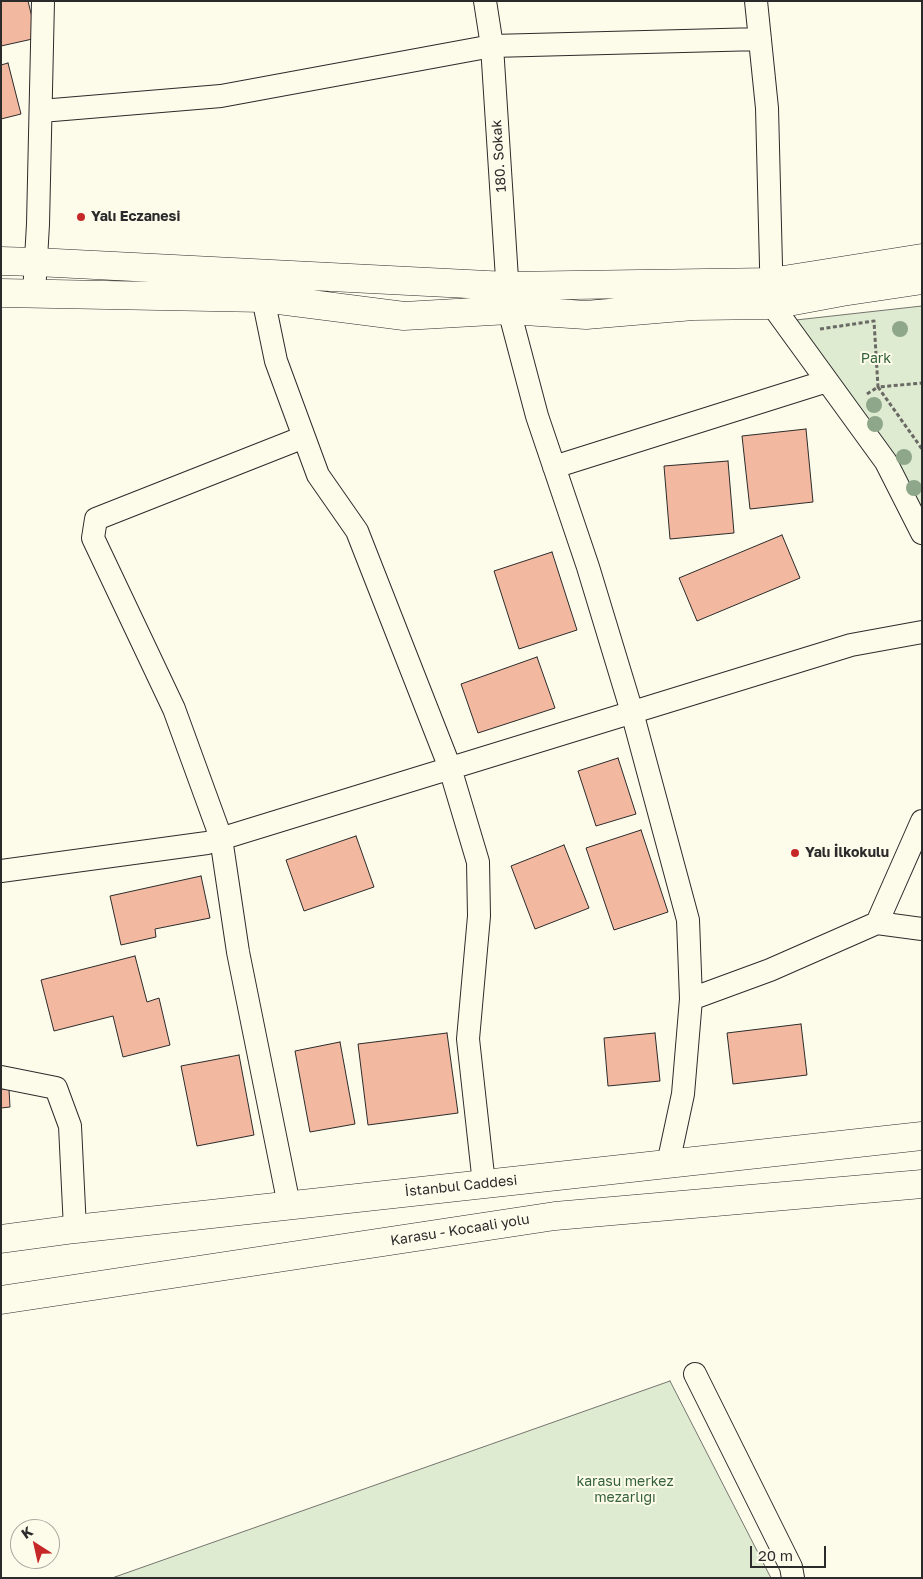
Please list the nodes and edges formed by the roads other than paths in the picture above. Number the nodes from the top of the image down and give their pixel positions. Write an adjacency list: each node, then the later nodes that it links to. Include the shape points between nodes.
1 (43, 1): 6 (street)
2 (485, 1): 5 (street, 180. Sokak)
3 (756, 1): 4 (street)
4 (760, 39): 5 (street); 12 (street, via 767,108)
5 (492, 46): 6 (street, via 221,96); 15 (street, 180. Sokak)
6 (41, 111): 9 (street)
7 (922, 258): 12 (main road)
8 (1, 262): 9 (main road)
9 (36, 262): 13 (street); 15 (main road)
10 (922, 280): 12 (main road, via 842,292)
11 (1, 293): 13 (main road)
12 (771, 293): 15 (main road, via 693,306 586,316); 16 (street)
13 (34, 294): 14 (main road)
14 (263, 298): 15 (main road, via 404,316); 17 (street, via 276,360)
15 (508, 298): 18 (street, 180. Sokak, via 537,416)
16 (827, 381): 18 (street); 19 (street, via 886,462)
17 (304, 436): 22 (street, via 318,474 357,531); 24 (street, via 96,519 93,538 174,709)
18 (554, 467): 21 (street, 180. Sokak)
19 (922, 532)
20 (922, 632): 21 (street, via 851,645)
21 (632, 712): 22 (street); 28 (street, 180. Sokak, via 688,920)
22 (450, 768): 24 (street); 32 (street, via 478,862 479,916 468,1039)
23 (922, 821): 26 (street)
24 (221, 838): 25 (street, via 207,843); 34 (street, via 238,952)
25 (1, 870)
26 (877, 923): 27 (street); 28 (street, via 770,970)
27 (922, 929)
28 (691, 999): 31 (street, 180. Sokak, via 683,1094)
29 (1, 1078): 35 (street, via 56,1088 70,1126)
30 (922, 1136): 31 (main road, İstanbul Caddesi)
31 (668, 1164): 32 (main road, İstanbul Caddesi)
32 (484, 1184): 34 (main road, İstanbul Caddesi)
33 (922, 1184): 37 (main road, Karasu - Kocaali yolu, via 555,1216)
34 (289, 1205): 35 (main road, İstanbul Caddesi)
35 (74, 1229): 36 (main road, İstanbul Caddesi)
36 (1, 1239)
37 (1, 1300)
38 (695, 1374): 39 (street, via 791,1566)
39 (793, 1578)

